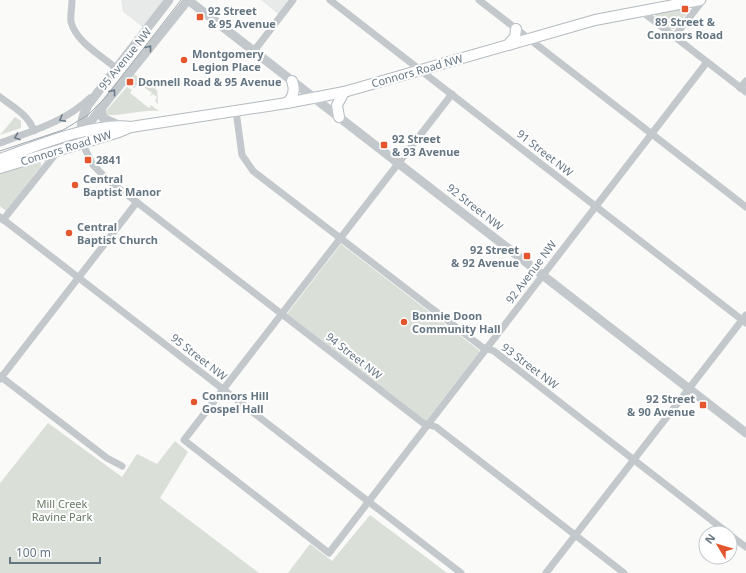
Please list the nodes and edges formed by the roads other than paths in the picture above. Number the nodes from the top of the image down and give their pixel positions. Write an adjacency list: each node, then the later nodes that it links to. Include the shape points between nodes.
1 (72, 0): 16 (street, via 71,21 75,31)
2 (169, 0): 16 (street, 95 Avenue NW)
3 (188, 0): 14 (street, 92 Street NW); 27 (street, 95 Avenue NW, one-way to 3)
4 (293, 0): 14 (street)
5 (330, 0): 17 (street, 91 Street NW)
6 (479, 0): 10 (street)
7 (700, 0): 9 (main road, Connors Road NW)
8 (703, 0): 11 (street)
9 (640, 10): 11 (street); 12 (main road, Connors Road NW)
10 (516, 29): 12 (street); 13 (main road, via 515,37)
11 (674, 37): 15 (street)
12 (529, 39): 13 (main road, Connors Road NW); 34 (street)
13 (508, 45): 17 (main road, Connors Road NW)
14 (254, 51): 19 (street, 92 Street NW)
15 (707, 62): 21 (street); 34 (street, 92 Avenue NW)
16 (117, 69): 20 (street, 95 Avenue NW)
17 (420, 70): 22 (main road, Connors Road NW); 23 (street, 91 Street NW)
18 (746, 80): 21 (street)
19 (292, 81): 25 (street, 92 Street NW); 26 (main road, via 293,95)
20 (103, 86): 32 (street, 95 Avenue NW, one-way to 32, via 77,109 58,121); 33 (street, 95 Avenue NW, via 86,109)
21 (743, 90)
22 (344, 92): 25 (main road, Connors Road NW); 29 (main road, via 337,105)
23 (452, 94): 39 (street); 42 (street, 91 Street NW)
24 (0, 97): 32 (street, via 28,120)
25 (314, 98): 26 (main road, Connors Road NW); 29 (street, 92 Street NW)
26 (287, 103): 28 (main road, Connors Road NW)
27 (102, 107): 30 (street, via 103,118); 33 (street, 95 Avenue NW)
28 (236, 111): 31 (main road, Connors Road NW); 45 (street, 93 Street NW, via 241,150 250,168)
29 (340, 117): 39 (street, 92 Street NW)
30 (119, 125): 31 (main road, Connors Road NW); 33 (main road, Connors Road NW)
31 (131, 127): 36 (main road, Connors Road NW)
32 (34, 131): 35 (street, 95 Avenue NW, one-way to 35)
33 (80, 132): 36 (street, 95 Avenue NW); 38 (main road, Connors Road NW)
34 (651, 134): 42 (street, 92 Avenue NW); 43 (street)
35 (0, 143)
36 (82, 143): 37 (main road, Connors Road NW); 41 (street, 94 Street NW, via 99,172)
37 (58, 150): 40 (main road, Connors Road NW); 44 (street)
38 (0, 159)
39 (399, 163): 45 (street); 46 (street, 92 Street NW)
40 (0, 168)
41 (137, 202): 47 (street); 48 (street, 94 Street NW)
42 (596, 206): 46 (street, 92 Avenue NW); 49 (street, 91 Street NW)
43 (746, 208)
44 (2, 218): 47 (street, 95 Street NW)
45 (340, 238): 48 (street); 50 (street, 93 Street NW, via 482,348)
46 (543, 275): 50 (street, 92 Avenue NW); 52 (street, 92 Street NW)
47 (78, 278): 51 (street); 53 (street, 95 Street NW)
48 (282, 314): 53 (street); 54 (street, 94 Street NW, via 423,423)
49 (745, 319): 52 (street)
50 (487, 349): 54 (street, 92 Avenue NW); 56 (street, 93 Street NW, via 494,351)
51 (1, 377): 57 (street, via 107,458)
52 (689, 388): 55 (street, 92 Street NW); 56 (street)
53 (224, 389): 58 (street, 95 Street NW); 58 (street, 92 Avenue NW, via 184,440 329,554)
54 (428, 424): 58 (street, 92 Avenue NW); 60 (street, 94 Street NW, via 436,427)
55 (746, 433)
56 (633, 459): 59 (street, 93 Street NW); 60 (street)
57 (122, 466)
58 (368, 502): 63 (street, 95 Street NW)
59 (717, 525)
60 (575, 535): 64 (street); 65 (street, 94 Street NW)
61 (738, 541): 62 (street, 93 Street NW)
62 (746, 547)
63 (461, 573)
64 (546, 573)
65 (624, 573)

